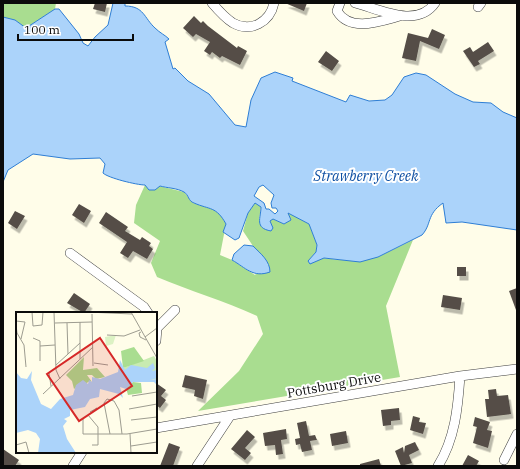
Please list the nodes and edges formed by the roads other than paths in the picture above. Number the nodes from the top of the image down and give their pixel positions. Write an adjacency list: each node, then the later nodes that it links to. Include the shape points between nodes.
1 (212, 3): 2 (street, via 233,23 251,27 266,19 273,11)
2 (274, 3)
3 (340, 3): 6 (street, via 337,11 341,16 369,25)
4 (355, 3): 6 (street)
5 (435, 3): 6 (street, via 426,13 414,17)
6 (402, 15)
7 (70, 253): 9 (street)
8 (175, 310): 10 (street)
9 (147, 312)
10 (157, 327)
11 (517, 369): 12 (street, Pottsburg Drive)
12 (460, 376): 13 (street, Pottsburg Drive); 20 (street, via 459,399 453,429 445,455)
13 (230, 416): 14 (street, Pottsburg Drive); 19 (street)
14 (157, 428)
15 (517, 434): 17 (street)
16 (81, 453): 18 (street)
17 (504, 460)
18 (73, 466)
19 (198, 466)
20 (438, 466)

